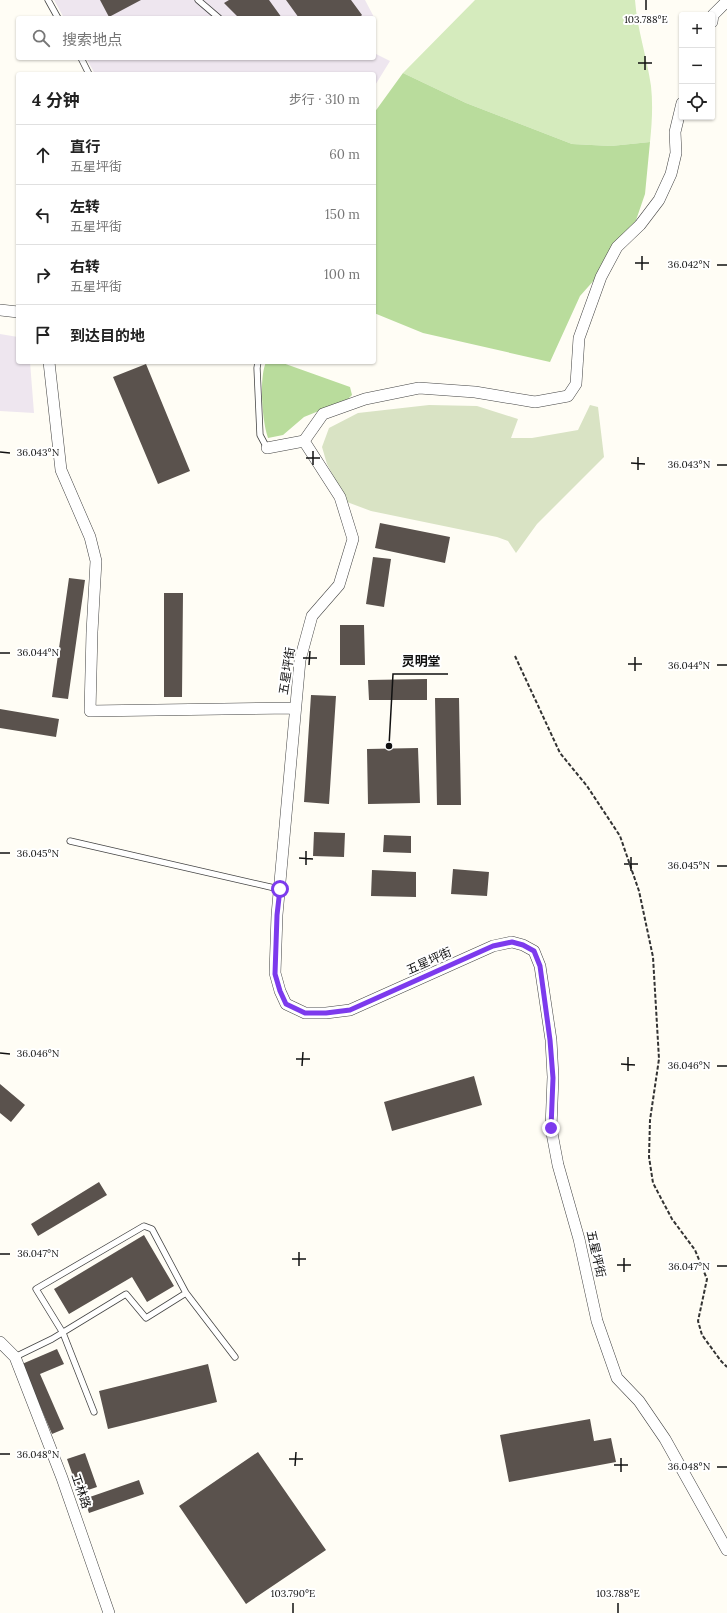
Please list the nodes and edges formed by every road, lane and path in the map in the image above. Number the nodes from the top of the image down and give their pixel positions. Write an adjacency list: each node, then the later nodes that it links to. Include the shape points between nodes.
1 (48, 0): 5 (lane)
2 (198, 0): 6 (lane)
3 (727, 1): 4 (street)
4 (715, 13)
5 (57, 16)
6 (217, 16)
7 (81, 60): 8 (lane)
8 (88, 72)
9 (679, 115): 14 (street, via 675,132 676,153 671,174 659,200 640,225 617,247 601,277 579,338 576,384 568,396 536,402 475,392 419,388 365,399 323,414)
10 (0, 310): 11 (street)
11 (16, 312)
12 (49, 364): 17 (street, via 61,470 90,538 96,561 90,711)
13 (257, 364): 15 (lane, via 260,435)
14 (304, 441): 15 (street); 17 (street, 五星坪街, via 340,497 353,539 339,585 312,616 300,660)
15 (267, 448)
16 (515, 656): 25 (path, via 560,753 587,786 620,836 639,891 654,957 659,1058 650,1120 649,1157 654,1183 672,1219 695,1250 707,1279 698,1321 702,1335)
17 (295, 708): 19 (street, 五星坪街)
18 (70, 841): 19 (lane)
19 (280, 889): 27 (street, 五星坪街, via 275,974 286,1004 305,1013 350,1010 493,946 512,942 534,951 540,966 550,1040 553,1078 551,1128 597,1321 617,1378 639,1401 665,1440)
20 (186, 1294): 21 (lane, via 146,1318 126,1294); 21 (lane, via 152,1229 144,1226 36,1290); 24 (lane)
21 (63, 1333): 23 (lane); 26 (lane)
22 (0, 1342): 23 (street)
23 (15, 1357): 28 (street, 工林路, via 62,1478)
24 (235, 1357)
25 (727, 1367)
26 (94, 1412)
27 (727, 1550)
28 (109, 1613)

